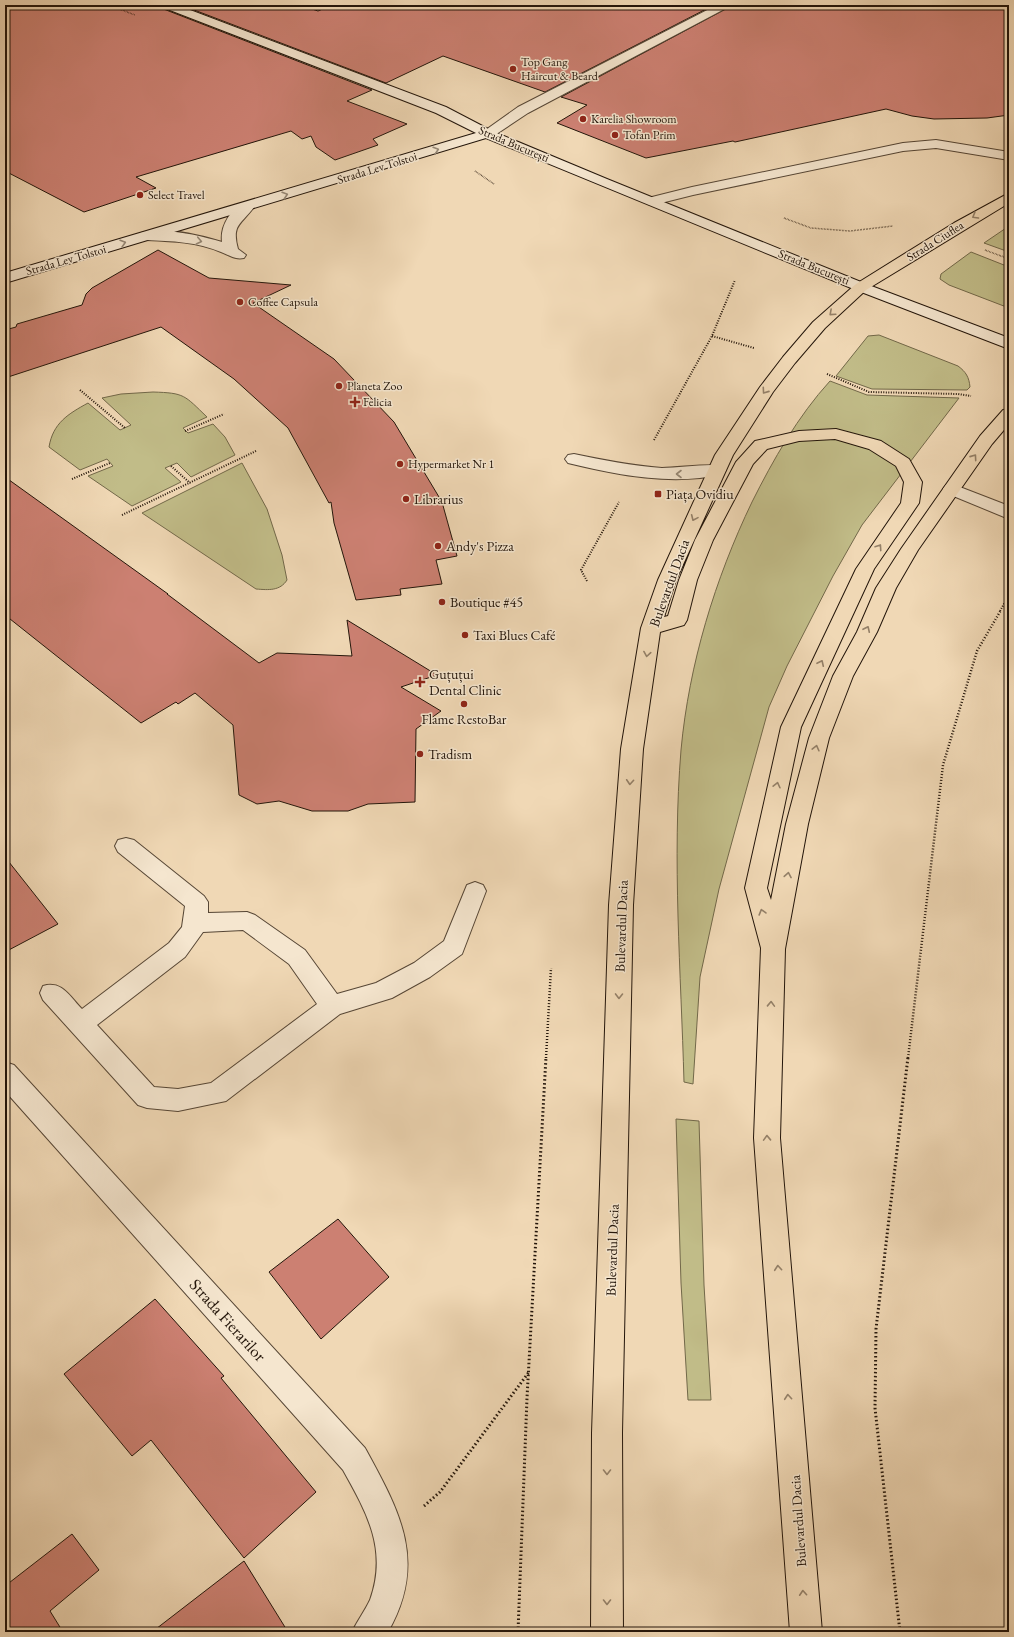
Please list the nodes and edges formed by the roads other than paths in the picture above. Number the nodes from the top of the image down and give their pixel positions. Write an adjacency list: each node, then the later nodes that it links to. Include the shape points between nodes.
1 (166, 5): 3 (main road, Strada București, via 441,110)
2 (726, 5): 3 (main road, Strada Lev Tolstoi, via 523,110)
3 (487, 134): 6 (main road, Strada București); 7 (main road, Strada Lev Tolstoi, one-way to 3)
4 (1009, 156): 6 (main road, via 936,144 903,147)
5 (1009, 197): 10 (highway, Strada Ciuflea, one-way to 10)
6 (653, 201): 10 (main road, Strada București)
7 (247, 207): 8 (main road, Strada Lev Tolstoi); 8 (main road, one-way to 7, via 182,237 235,253 227,239 229,228 235,217)
8 (146, 236): 9 (main road, Strada Lev Tolstoi, one-way to 8)
9 (5, 278)
10 (861, 287): 11 (main road, Strada București); 14 (highway, Bulevardul Dacia, one-way to 14, via 819,325 789,360 745,421)
11 (1009, 344)
12 (1009, 414): 15 (highway, Bulevardul Dacia, one-way to 12, via 986,440)
13 (574, 459): 14 (main road, one-way to 13, via 683,474 643,473)
14 (717, 470): 17 (highway, Bulevardul Dacia, one-way to 17, via 667,580)
15 (952, 489): 16 (main road); 21 (highway, Bulevardul Dacia, one-way to 15, via 797,824 819,738 843,676 886,588)
16 (1009, 513)
17 (651, 628): 21 (highway, one-way to 17, via 756,888 791,727 865,569 910,503 913,482 903,463 875,445 836,434 799,436 761,444 745,462 704,540 688,580 678,620); 27 (highway, Bulevardul Dacia, one-way to 27, via 632,749 621,905 607,1433)
18 (126, 846): 20 (main road, via 196,902)
19 (475, 891): 23 (main road, via 454,947 422,970 383,991)
20 (196, 923): 23 (main road, via 247,921 297,957); 24 (main road, via 177,950)
21 (773, 949): 28 (highway, Bulevardul Dacia, one-way to 21, via 767,1138)
22 (52, 993): 24 (main road)
23 (332, 1006): 24 (main road, via 217,1093 178,1100 147,1097)
24 (80, 1024)
25 (5, 1073): 26 (main road, Strada Fierarilor, via 354,1459 375,1498 389,1533 393,1565 387,1595 377,1622)
26 (368, 1632)
27 (607, 1632)
28 (806, 1632)

